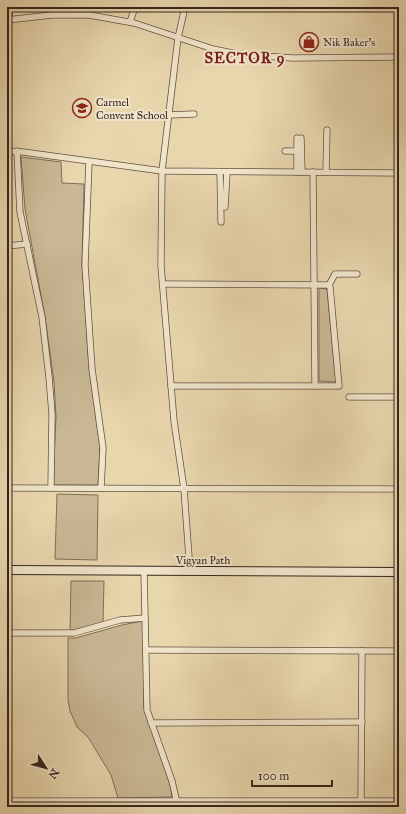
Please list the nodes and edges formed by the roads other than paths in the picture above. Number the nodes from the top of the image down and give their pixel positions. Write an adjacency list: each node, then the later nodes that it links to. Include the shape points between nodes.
1 (8, 7): 4 (street)
2 (135, 7): 5 (street)
3 (185, 7): 6 (street)
4 (9, 19): 5 (street, via 89,15)
5 (130, 22): 6 (street)
6 (178, 38): 7 (street, via 237,54 292,58); 9 (street)
7 (399, 57)
8 (194, 114): 9 (street)
9 (168, 115): 16 (street)
10 (326, 130): 21 (street)
11 (7, 151): 12 (street)
12 (17, 151): 15 (street); 25 (street, via 20,212)
13 (285, 151): 14 (street)
14 (297, 151): 19 (street); 19 (street, via 299,138)
15 (89, 162): 16 (street); 37 (street, via 85,265 92,369 103,448)
16 (162, 171): 17 (street); 28 (street)
17 (220, 172): 18 (street); 24 (street)
18 (227, 172): 19 (street); 23 (street)
19 (299, 172): 20 (street)
20 (313, 172): 21 (street); 29 (street)
21 (326, 172): 22 (street)
22 (399, 173)
23 (225, 207)
24 (221, 222)
25 (27, 244): 26 (street); 36 (street, via 42,317 49,377 52,414)
26 (7, 246)
27 (357, 274): 30 (street, via 338,273 333,276)
28 (162, 284): 29 (street); 31 (street)
29 (313, 284): 30 (street); 32 (street)
30 (329, 285): 32 (street, via 340,386)
31 (171, 386): 32 (street); 38 (street)
32 (315, 386)
33 (349, 397): 34 (street)
34 (399, 397)
35 (7, 488): 36 (street)
36 (51, 488): 37 (street)
37 (101, 488): 38 (street)
38 (184, 489): 39 (street); 42 (street)
39 (399, 489)
40 (7, 570): 41 (main road, Vigyan Path)
41 (144, 571): 42 (main road, Vigyan Path); 44 (street)
42 (190, 571): 43 (main road, Vigyan Path)
43 (399, 572)
44 (145, 618): 45 (street, via 120,620 74,633); 46 (street)
45 (7, 633)
46 (146, 650): 47 (street); 50 (street, via 147,710)
47 (362, 651): 48 (street); 49 (street)
48 (399, 652)
49 (362, 722): 50 (street); 52 (street)
50 (151, 723): 54 (street, via 172,781)
51 (7, 801): 54 (street)
52 (361, 801): 53 (street); 54 (street)
53 (399, 801)
54 (177, 804)

